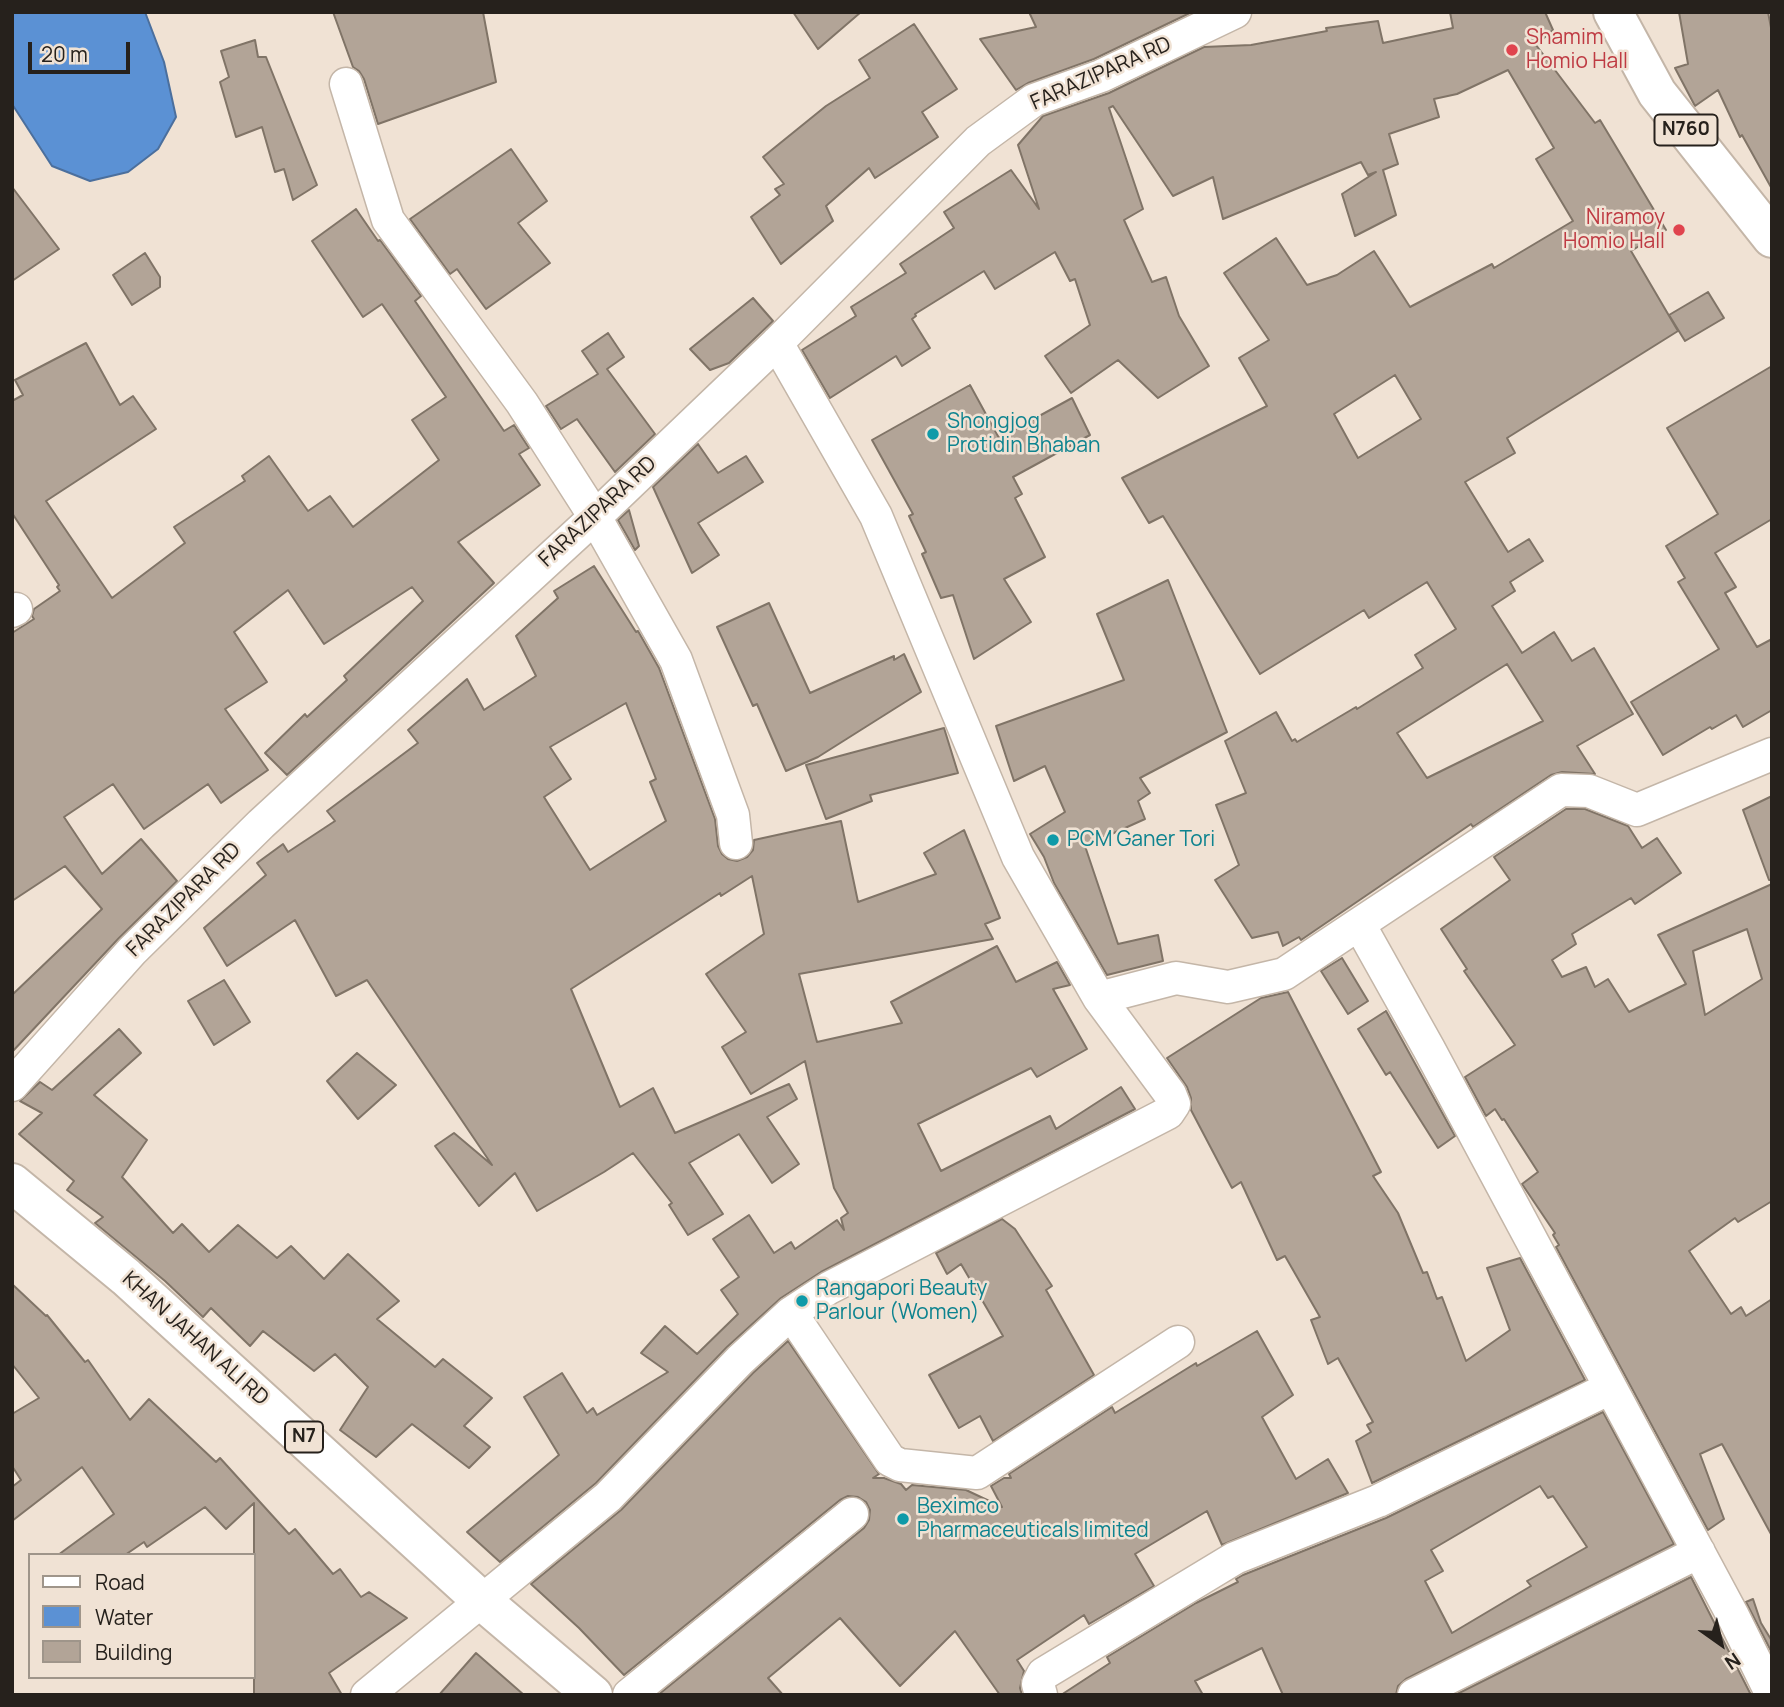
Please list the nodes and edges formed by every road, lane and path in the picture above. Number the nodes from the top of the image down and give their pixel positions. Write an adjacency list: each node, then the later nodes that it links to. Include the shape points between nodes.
1 (1235, 12): 5 (street, FARAZIPARA RD, via 1101,76 1034,100 978,141)
2 (1613, 12): 4 (highway, N760, via 1657,93)
3 (346, 84): 6 (street, via 388,220 522,403)
4 (1772, 239)
5 (776, 343): 6 (street, FARAZIPARA RD); 10 (street, via 876,516 1018,856)
6 (594, 517): 8 (street, via 676,660 733,815); 11 (street, FARAZIPARA RD, via 261,824 132,951)
7 (1772, 754): 9 (street, via 1637,810 1589,790 1561,790)
8 (736, 843)
9 (1359, 924): 10 (street, via 1284,974 1228,987 1176,978); 15 (street)
10 (1099, 998): 13 (street, via 1171,1094 1174,1104 1168,1113 829,1288)
11 (12, 1085)
12 (12, 1183): 18 (highway, KHAN JAHAN ALI RD / N7, via 126,1277)
13 (790, 1313): 14 (street, via 890,1460 977,1473); 18 (street, via 608,1497)
14 (1178, 1342)
15 (1610, 1388): 17 (street); 22 (street, via 1378,1501 1235,1558 1043,1674 1038,1684)
16 (852, 1514): 21 (street)
17 (1699, 1552): 23 (street); 24 (street)
18 (481, 1600): 19 (street); 20 (highway, KHAN JAHAN ALI RD / N7)
19 (367, 1695)
20 (593, 1695)
21 (629, 1695)
22 (1041, 1695)
23 (1414, 1695)
24 (1772, 1695)

